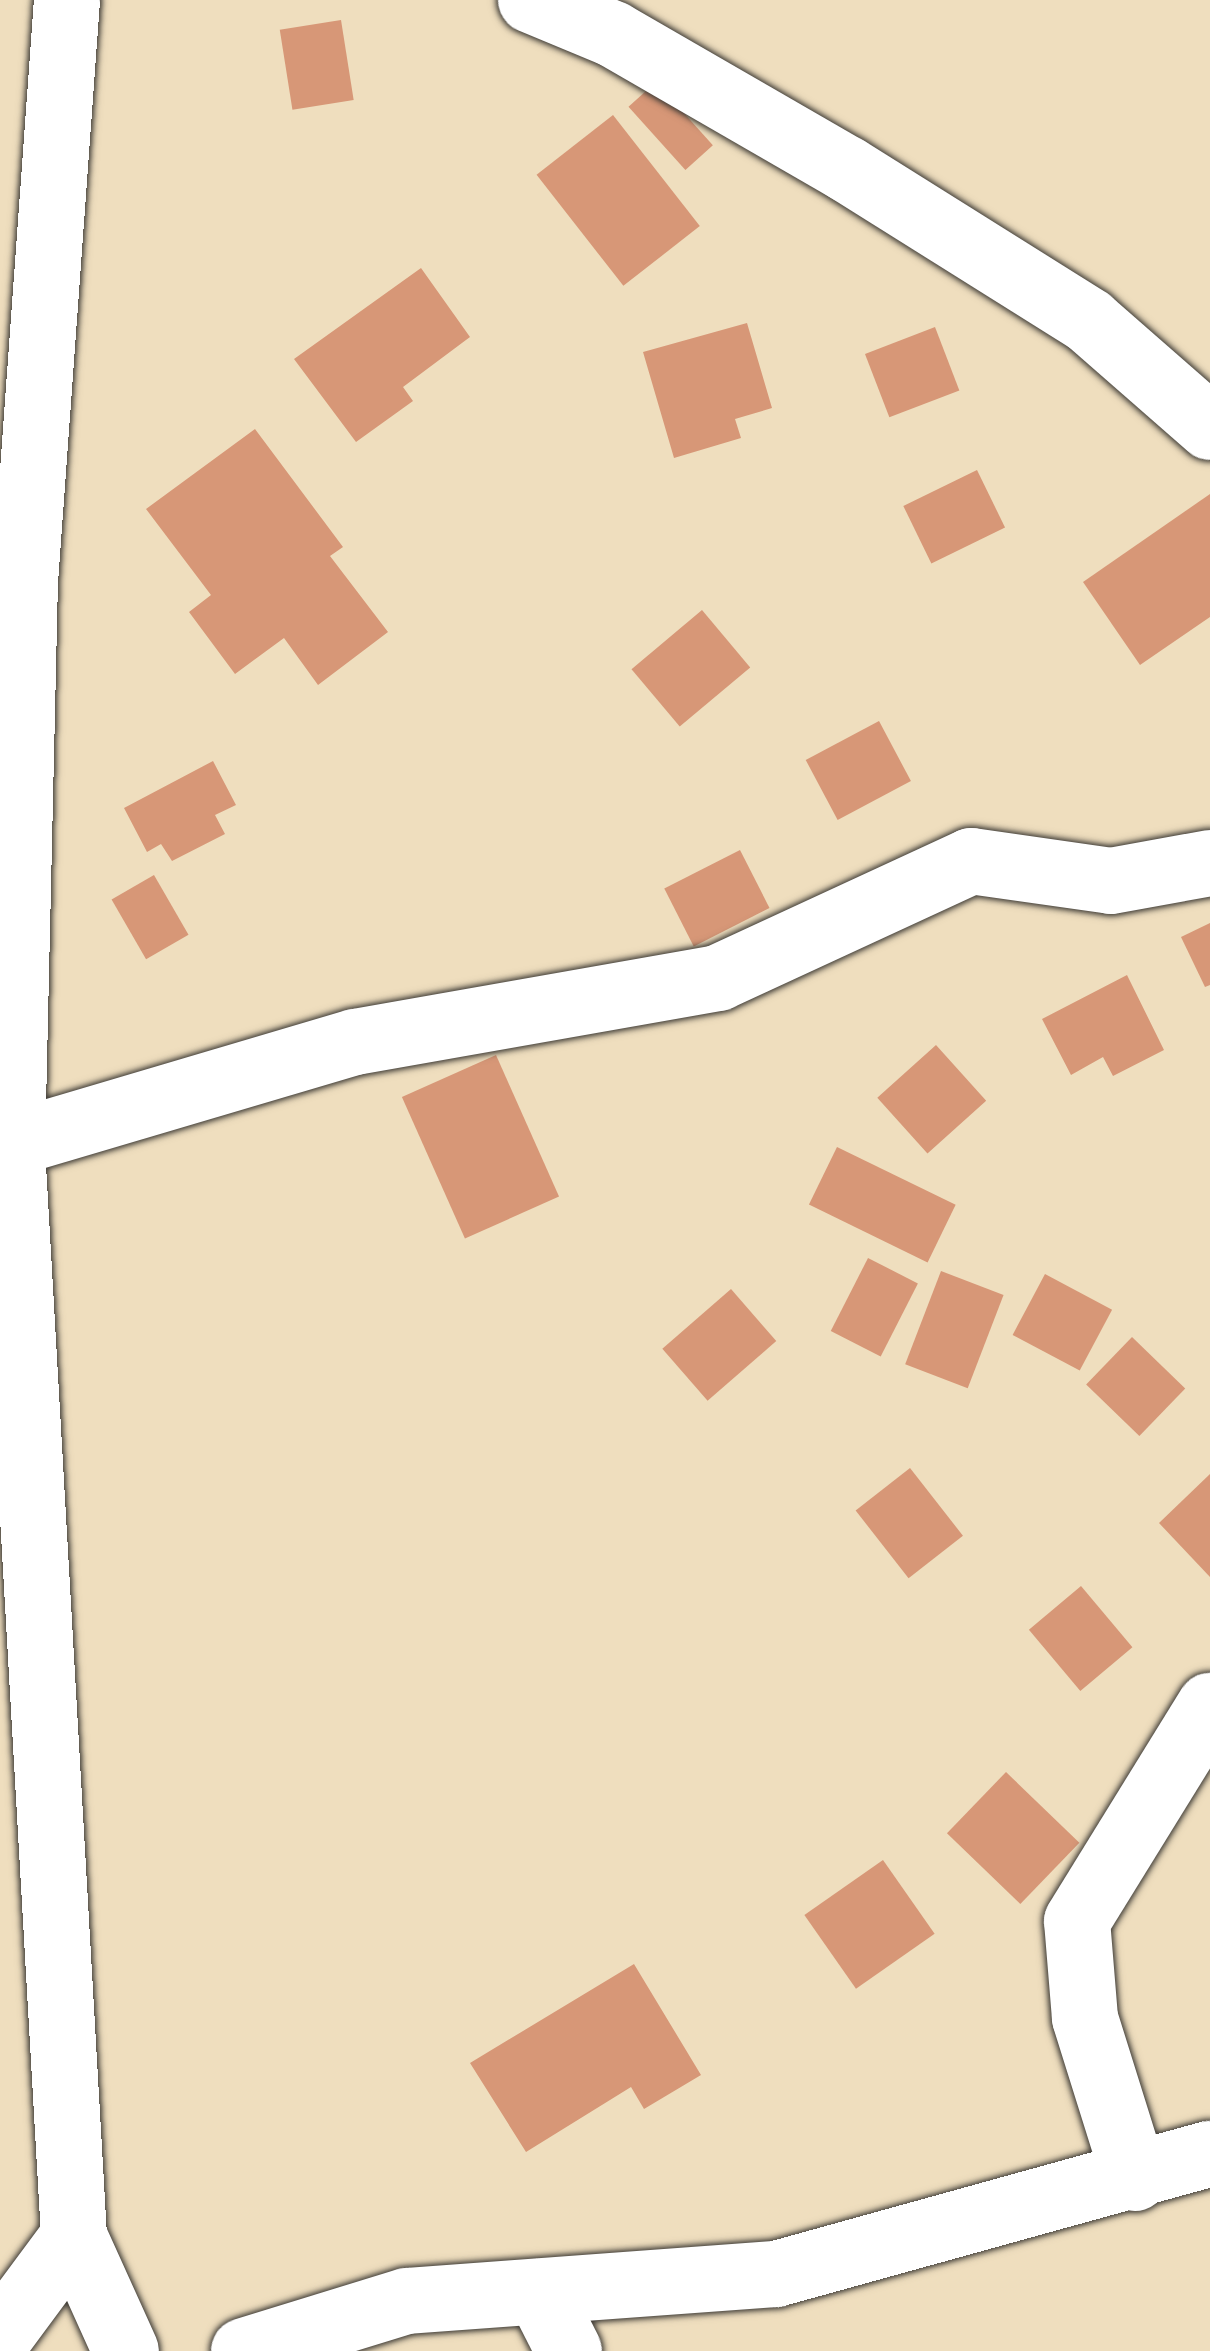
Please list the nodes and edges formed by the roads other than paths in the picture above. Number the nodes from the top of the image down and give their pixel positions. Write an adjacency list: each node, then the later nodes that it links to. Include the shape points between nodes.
1 (67, 0): 5 (street, via 25,581)
2 (531, 0): 3 (street, via 632,46 847,169 1089,321)
3 (1210, 427)
4 (1210, 863): 5 (street, via 1111,880 971,861 718,978 355,1042)
5 (6, 1148): 9 (street)
6 (1210, 1706): 8 (street, via 1077,1922 1085,2018)
7 (1210, 2154): 8 (street)
8 (1135, 2178): 10 (street, via 776,2274)
9 (74, 2236): 11 (street); 12 (street)
10 (539, 2292): 13 (street, via 407,2301); 14 (street)
11 (0, 2336)
12 (126, 2351)
13 (244, 2351)
14 (569, 2351)

